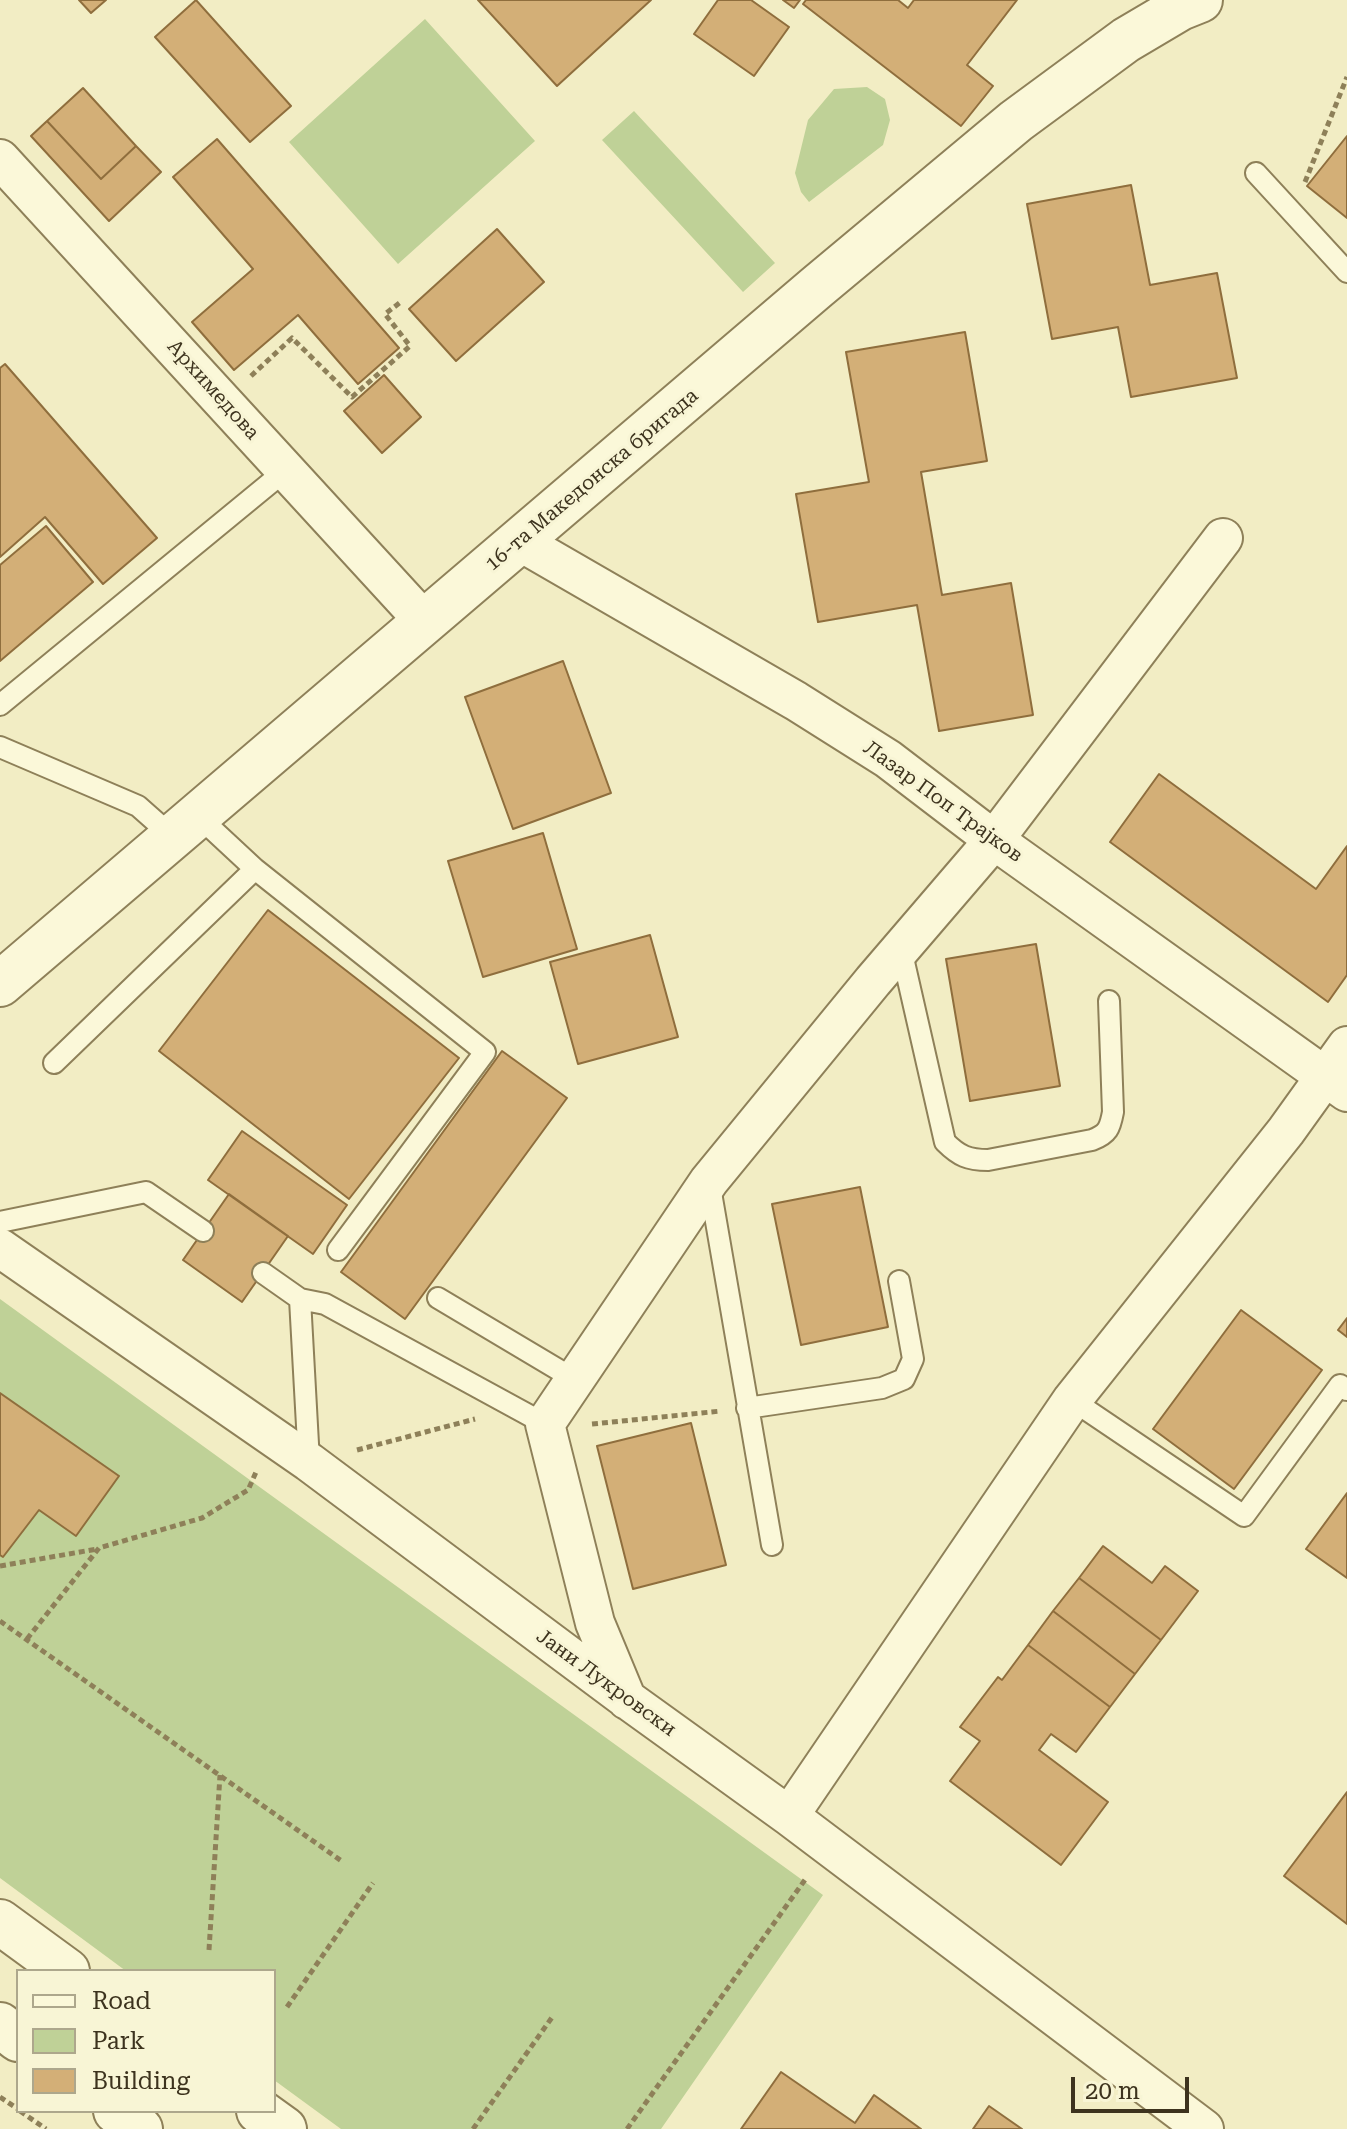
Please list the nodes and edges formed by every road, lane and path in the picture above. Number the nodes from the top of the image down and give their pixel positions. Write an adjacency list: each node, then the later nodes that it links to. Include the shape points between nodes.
1 (1200, 0): 11 (street, 16-та Македонска бригада, via 1126,40 1016,121)
2 (1347, 77): 5 (path)
3 (0, 159): 8 (street, Архимедова)
4 (1256, 173): 5 (lane)
5 (1292, 212): 6 (lane)
6 (1347, 272)
7 (402, 301): 8 (path, via 385,314 410,346 352,397 292,338)
8 (224, 401): 9 (street, Архимедова)
9 (286, 470): 12 (street, Архимедова); 13 (lane)
10 (1223, 538): 16 (street)
11 (519, 541): 12 (street, 16-та Македонска бригада); 16 (street, Лазар Поп Трајков, via 796,701 888,759)
12 (425, 622): 15 (street, 16-та Македонска бригада)
13 (0, 705)
14 (0, 747): 15 (lane)
15 (186, 827): 17 (lane); 19 (street, 16-та Македонска бригада)
16 (994, 840): 18 (street); 22 (street, Лазар Поп Трајков)
17 (255, 869): 21 (lane); 27 (lane, via 485,1052)
18 (901, 949): 20 (lane, via 945,1142 970,1160 1105,1135 1113,1112); 23 (street)
19 (0, 984)
20 (1109, 1001)
21 (54, 1063)
22 (1340, 1072): 34 (street, via 1286,1131)
23 (709, 1181): 32 (street); 35 (lane)
24 (0, 1222): 25 (lane, via 146,1192)
25 (203, 1231)
26 (0, 1248): 37 (street, Јани Лукровски)
27 (338, 1250)
28 (263, 1273): 31 (lane)
29 (899, 1281): 35 (lane, via 913,1359 904,1379 882,1388)
30 (438, 1298): 32 (lane)
31 (300, 1299): 36 (lane, via 325,1304); 38 (lane)
32 (574, 1379): 36 (street)
33 (1347, 1390): 34 (lane, via 1340,1385 1244,1516)
34 (1072, 1400): 46 (street)
35 (747, 1408): 36 (path, via 599,1424); 39 (lane)
36 (545, 1424): 38 (path, via 485,1416); 44 (street, via 595,1623)
37 (271, 1437): 38 (street, Јани Лукровски); 40 (path, via 248,1490 202,1518)
38 (309, 1462): 44 (street, Јани Лукровски)
39 (772, 1545)
40 (99, 1548): 41 (path); 43 (path)
41 (0, 1566)
42 (0, 1621): 43 (path)
43 (27, 1639): 45 (path)
44 (628, 1700): 46 (street, Јани Лукровски)
45 (220, 1775): 48 (path); 51 (path)
46 (789, 1816): 47 (street, Јани Лукровски)
47 (828, 1847): 62 (path); 63 (street, Јани Лукровски)
48 (343, 1862)
49 (373, 1883): 53 (path)
50 (0, 1922): 52 (street)
51 (209, 1950)
52 (64, 1969)
53 (287, 2007)
54 (553, 2016): 61 (path)
55 (0, 2025): 56 (street)
56 (16, 2037)
57 (23, 2113): 59 (path)
58 (262, 2113): 60 (street)
59 (46, 2129)
60 (284, 2129)
61 (473, 2129)
62 (627, 2129)
63 (1204, 2129)

